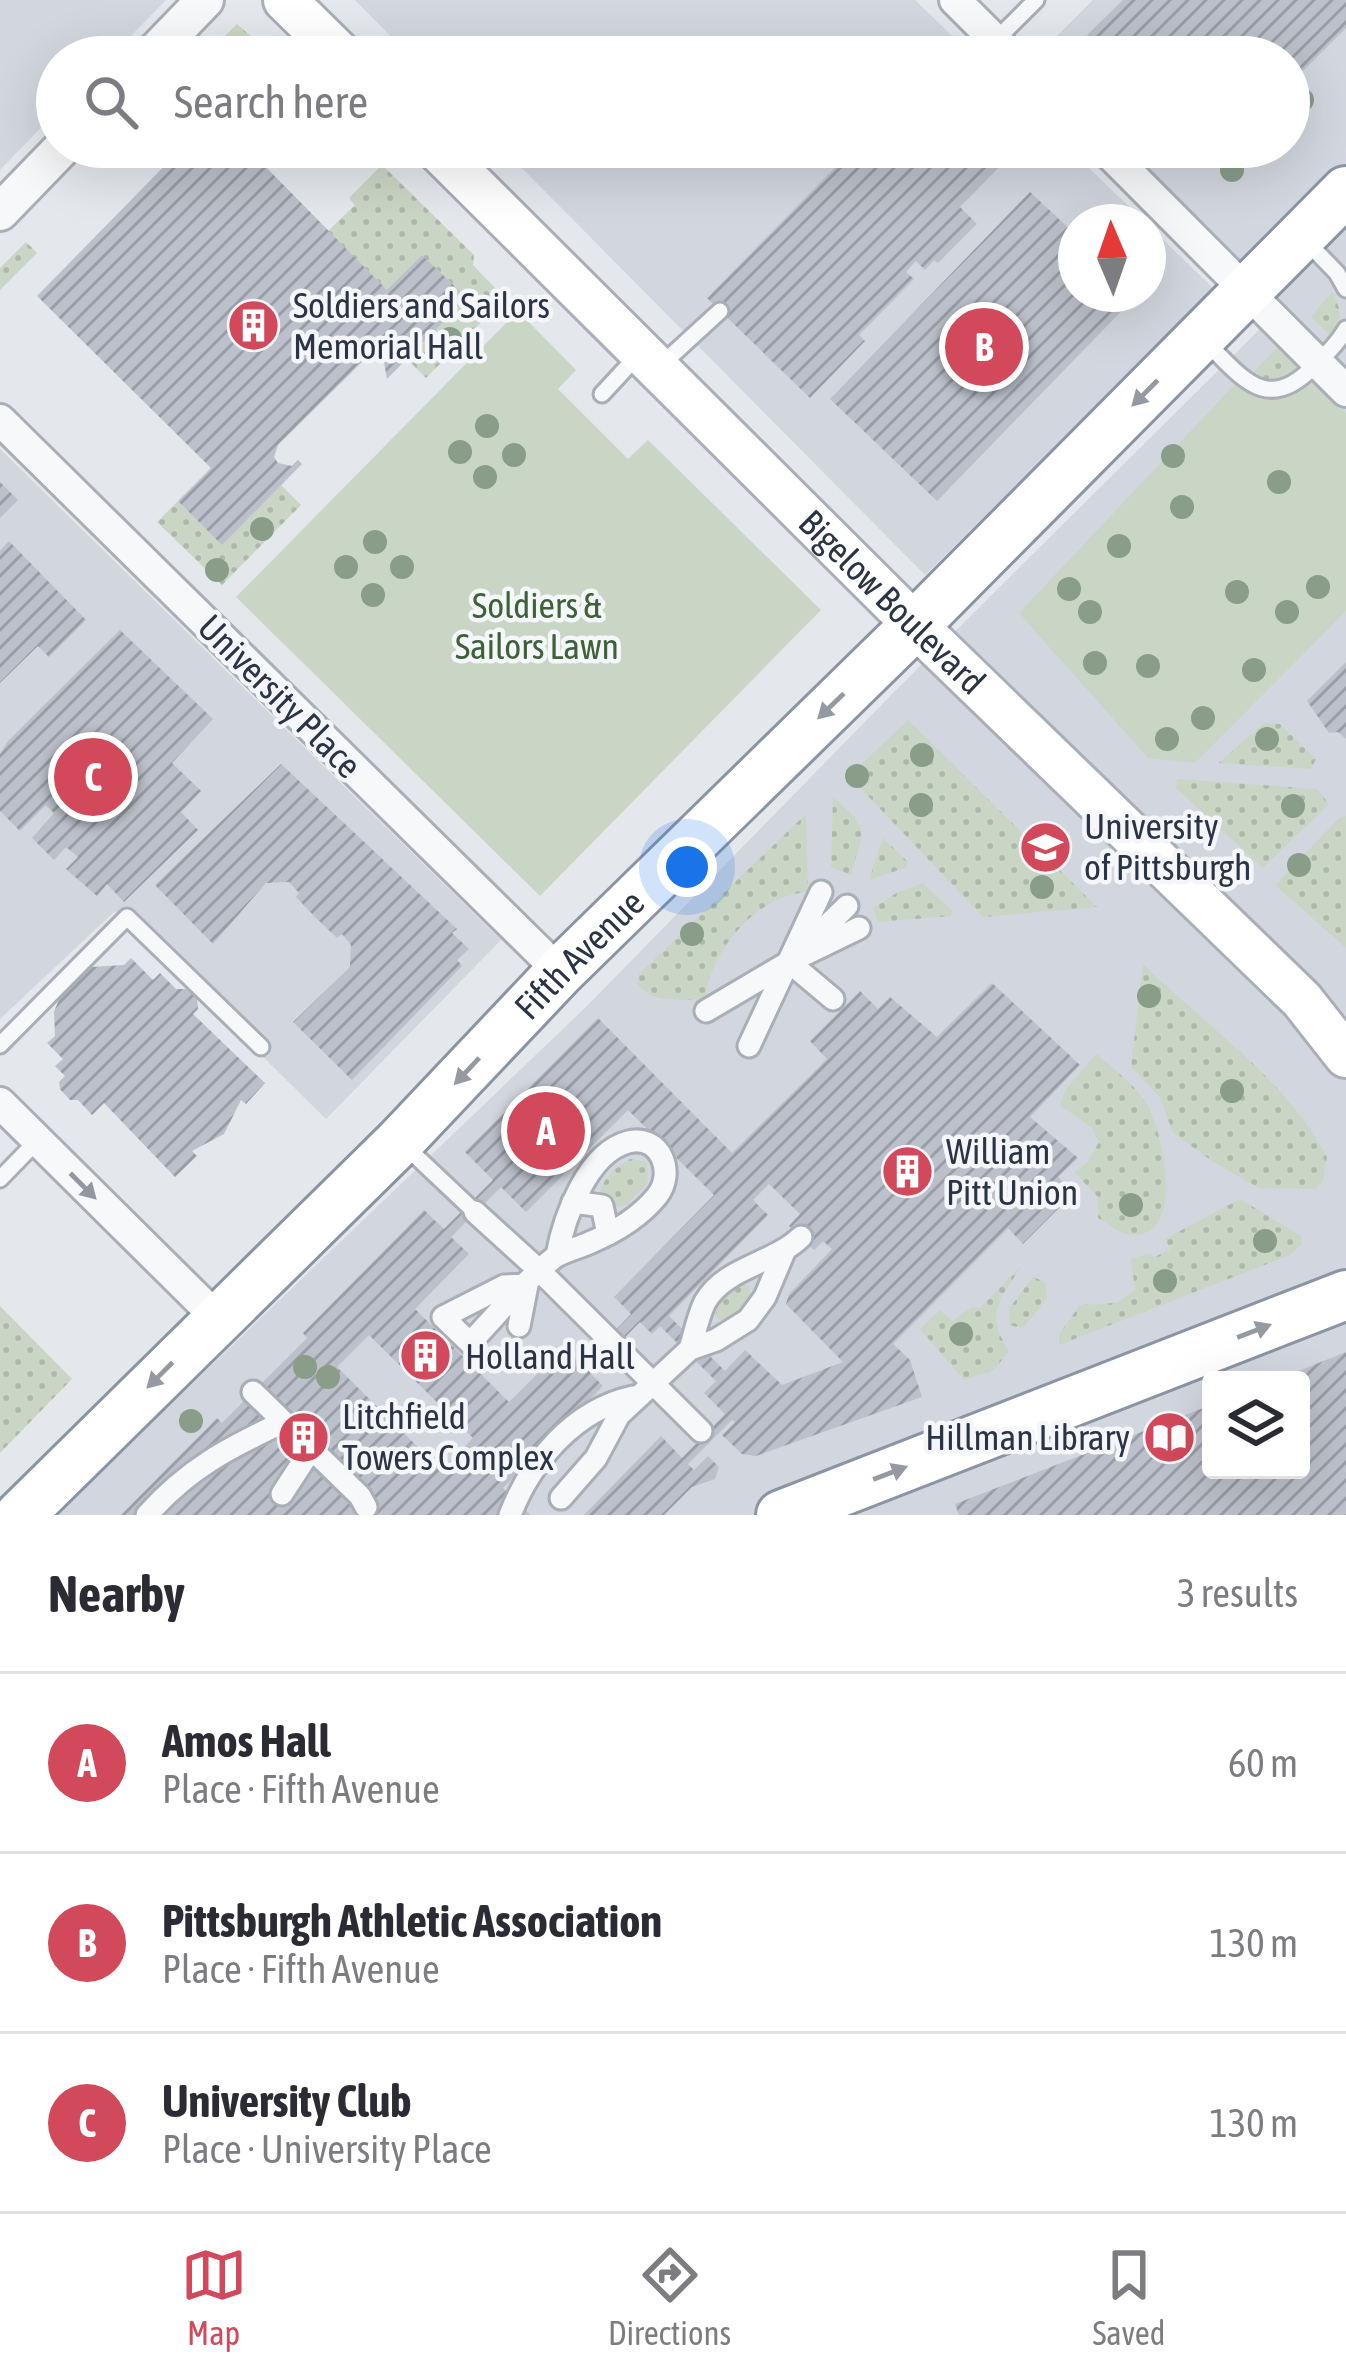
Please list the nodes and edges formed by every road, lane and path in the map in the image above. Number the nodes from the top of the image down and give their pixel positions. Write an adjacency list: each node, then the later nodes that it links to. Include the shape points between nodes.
1 (205, 0): 5 (street)
2 (285, 0): 6 (main road)
3 (955, 0): 7 (street)
4 (1036, 0): 8 (lane)
5 (170, 36)
6 (322, 36)
7 (987, 36)
8 (1011, 36)
9 (43, 168): 13 (street)
10 (456, 168): 20 (main road, Bigelow Boulevard)
11 (1124, 168): 16 (street)
12 (1346, 191): 14 (highway, Fifth Avenue)
13 (0, 212)
14 (1302, 236): 15 (lane); 16 (highway, Fifth Avenue)
15 (1346, 289)
16 (1247, 291): 19 (highway, Fifth Avenue); 21 (street)
17 (720, 311): 20 (lane)
18 (1346, 329): 21 (lane)
19 (1201, 337): 21 (lane, via 1258,389 1292,386); 25 (highway, Fifth Avenue, one-way to 25)
20 (650, 360): 23 (lane); 25 (main road, Bigelow Boulevard)
21 (1318, 363): 22 (street)
22 (1346, 391)
23 (602, 394)
24 (0, 420): 30 (street, University Place)
25 (915, 625): 30 (highway, Fifth Avenue, one-way to 30); 36 (main road, Bigelow Boulevard, via 1302,1000)
26 (821, 892): 29 (street)
27 (847, 906): 29 (street)
28 (860, 928): 29 (street)
29 (789, 962): 31 (street); 32 (street); 35 (street)
30 (560, 973): 39 (highway, Fifth Avenue, one-way to 39)
31 (833, 999)
32 (706, 1011)
33 (0, 1045): 34 (lane, via 127,916)
34 (260, 1046)
35 (749, 1046)
36 (1346, 1056)
37 (0, 1103): 38 (street)
38 (38, 1141): 42 (lane); 49 (street, one-way to 49)
39 (400, 1141): 44 (lane); 49 (highway, Fifth Avenue)
40 (692, 1173): 41 (street)
41 (668, 1174): 43 (street, via 660,1148 643,1141 618,1147); 45 (street, via 653,1202)
42 (0, 1179)
43 (573, 1202): 45 (street, via 602,1206); 46 (street)
44 (475, 1212): 47 (street)
45 (608, 1234): 46 (street)
46 (557, 1255): 47 (street)
47 (534, 1278): 50 (street); 52 (street)
48 (1346, 1295): 63 (highway, one-way to 48)
49 (217, 1318): 60 (highway, Fifth Avenue, one-way to 60)
50 (519, 1326)
51 (690, 1348): 51 (street, via 748,1320 793,1245 711,1294); 52 (street)
52 (646, 1390): 55 (street); 58 (street, via 619,1414 596,1458); 62 (street, via 563,1436 536,1464)
53 (253, 1392): 54 (street)
54 (283, 1422): 56 (street); 61 (street, via 212,1456)
55 (701, 1431)
56 (310, 1451): 57 (street); 59 (street)
57 (282, 1494)
58 (561, 1498)
59 (366, 1502)
60 (20, 1515)
61 (147, 1515)
62 (510, 1515)
63 (781, 1515)

